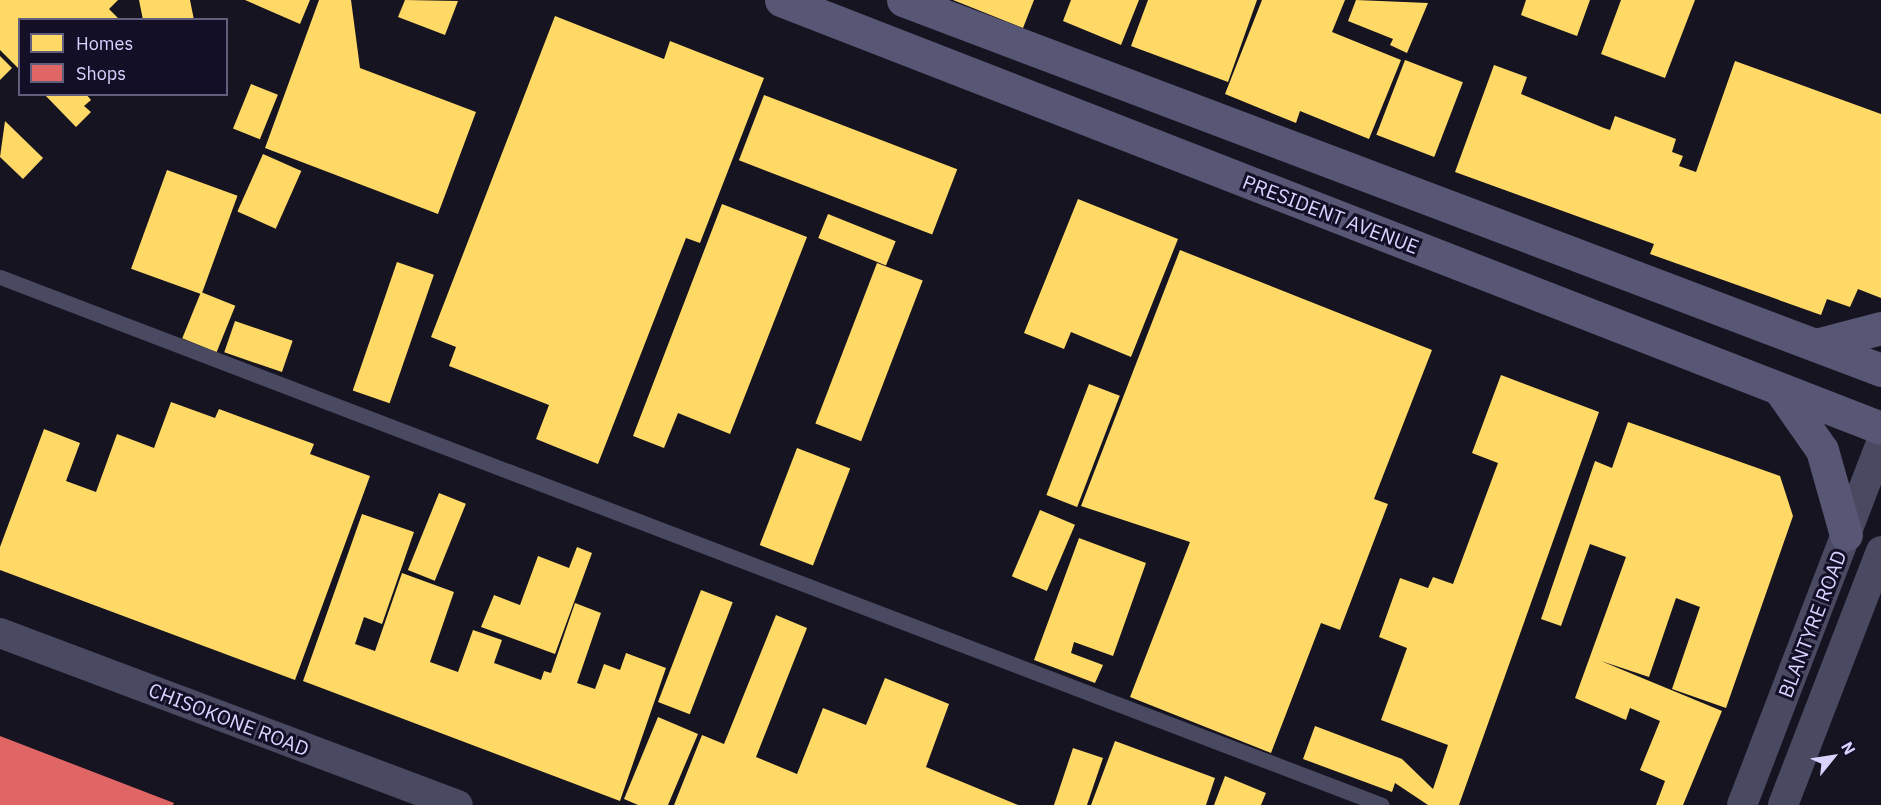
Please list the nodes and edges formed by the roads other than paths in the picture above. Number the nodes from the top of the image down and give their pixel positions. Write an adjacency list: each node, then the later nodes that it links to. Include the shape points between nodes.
1 (781, 0): 7 (main road, PRESIDENT AVENUE)
2 (903, 0): 5 (main road)
3 (0, 277): 14 (lane)
4 (1881, 328): 5 (main road)
5 (1816, 345): 6 (main road)
6 (1881, 370)
7 (1780, 390): 8 (main road, PRESIDENT AVENUE); 10 (main road, via 1822,450)
8 (1881, 428)
9 (1881, 443): 10 (street, BLANTYRE ROAD)
10 (1846, 535): 15 (street, BLANTYRE ROAD)
11 (1881, 551): 16 (street, BLANTYRE ROAD)
12 (0, 633): 13 (street, CHISOKONE ROAD)
13 (458, 805)
14 (1382, 805)
15 (1742, 805)
16 (1783, 805)

